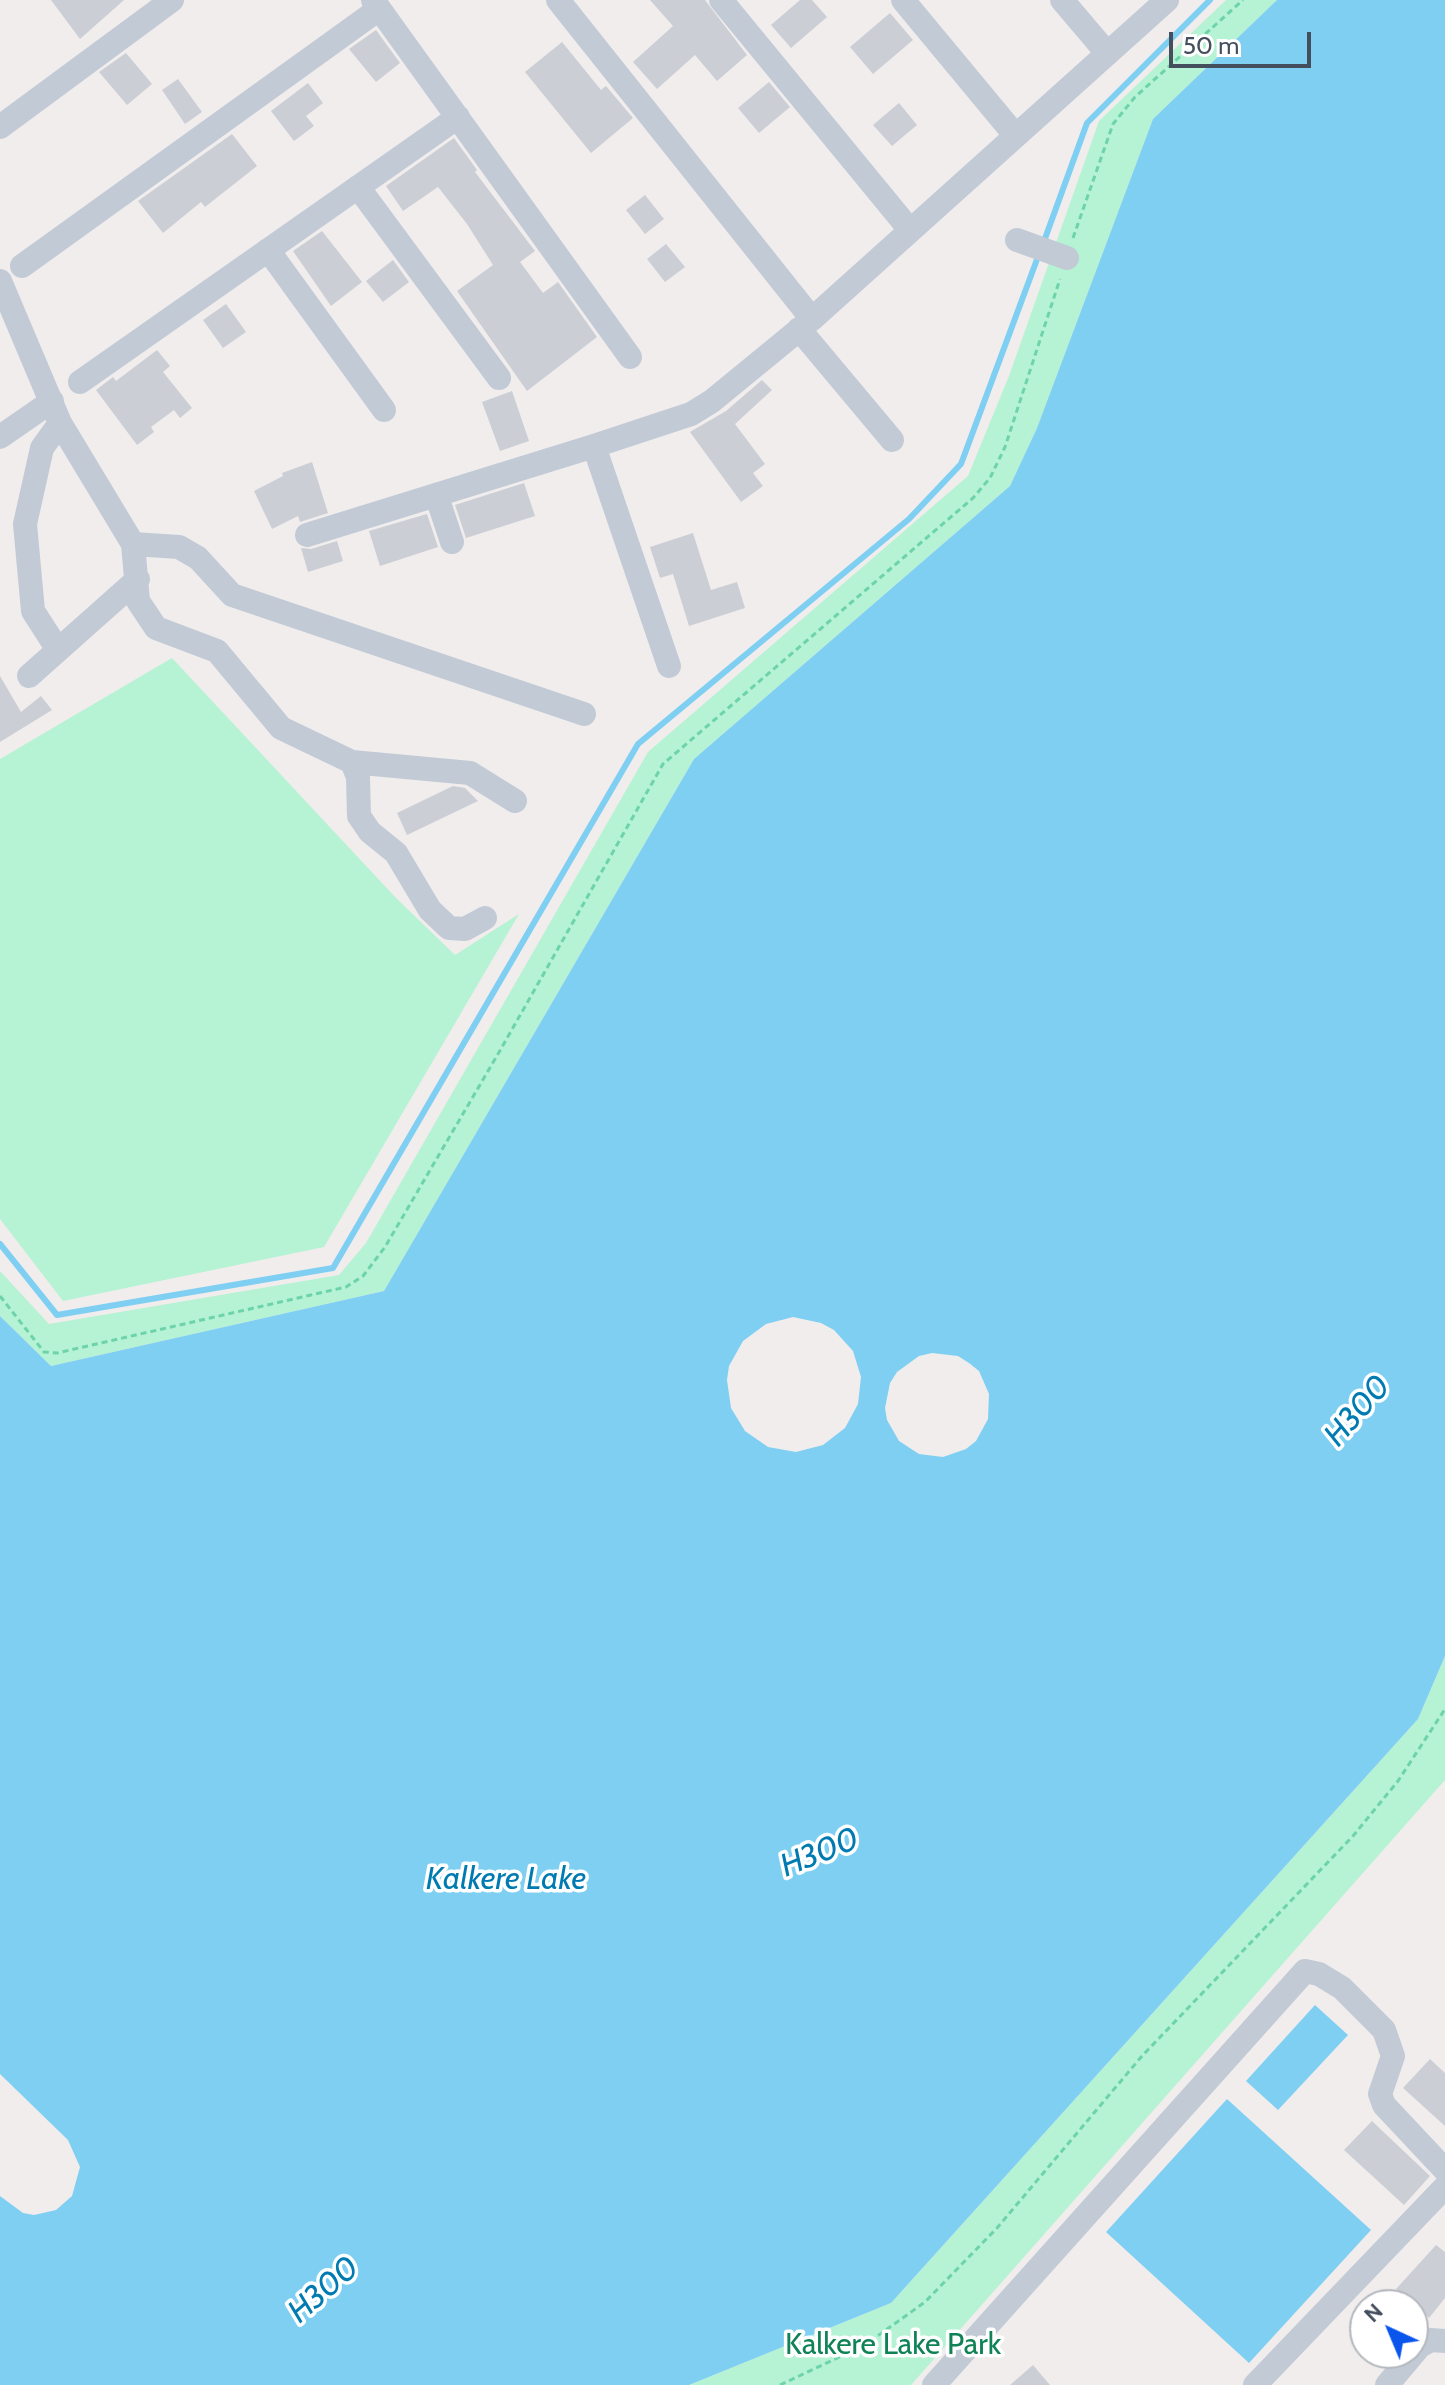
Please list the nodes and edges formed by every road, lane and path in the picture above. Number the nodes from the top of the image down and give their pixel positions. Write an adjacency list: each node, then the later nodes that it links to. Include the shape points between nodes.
1 (172, 0): 11 (street)
2 (558, 0): 18 (street)
3 (721, 0): 14 (street)
4 (903, 0): 12 (street)
5 (1062, 0): 9 (street)
6 (1167, 0): 9 (street)
7 (1243, 0): 39 (path, via 1135,97 1113,124 1041,248 1005,447 990,478 663,764 498,1054 363,1276 346,1287 57,1353 44,1352)
8 (376, 4): 10 (street); 16 (street)
9 (1107, 53): 12 (street)
10 (458, 117): 13 (street); 19 (street)
11 (0, 127)
12 (1015, 135): 14 (street)
13 (358, 187): 15 (street); 20 (street)
14 (910, 230): 18 (street)
15 (268, 250): 21 (street); 22 (street)
16 (22, 266)
17 (0, 281): 23 (street)
18 (805, 324): 25 (street); 26 (street, via 691,414)
19 (630, 357)
20 (499, 378)
21 (80, 382)
22 (384, 410)
23 (56, 412): 24 (street); 30 (street); 32 (street, via 25,524 29,596)
24 (0, 437)
25 (892, 440)
26 (594, 446): 27 (street); 33 (street)
27 (437, 497): 28 (street); 29 (street)
28 (307, 535)
29 (452, 542)
30 (133, 544): 31 (street); 35 (street, via 179,547 198,558 232,595)
31 (138, 579): 32 (street); 36 (street, via 138,601 156,628 217,651 281,728)
32 (58, 650): 34 (street)
33 (669, 666)
34 (29, 676)
35 (584, 714)
36 (352, 762): 37 (street, via 470,773); 38 (street, via 358,777 359,816 396,853 430,910 449,928 465,929)
37 (515, 801)
38 (485, 918)
39 (0, 1296)
40 (1445, 1709): 44 (path, via 1398,1781 1353,1836 1142,2056 997,2228 925,2302 865,2345)
41 (1445, 2170): 45 (street, via 1384,2105 1380,2094 1393,2056 1384,2030 1342,1988 1305,1971)
42 (1445, 2187): 46 (street)
43 (1445, 2341): 47 (street, via 1420,2346)
44 (780, 2385)
45 (934, 2385)
46 (1255, 2385)
47 (1387, 2385)

